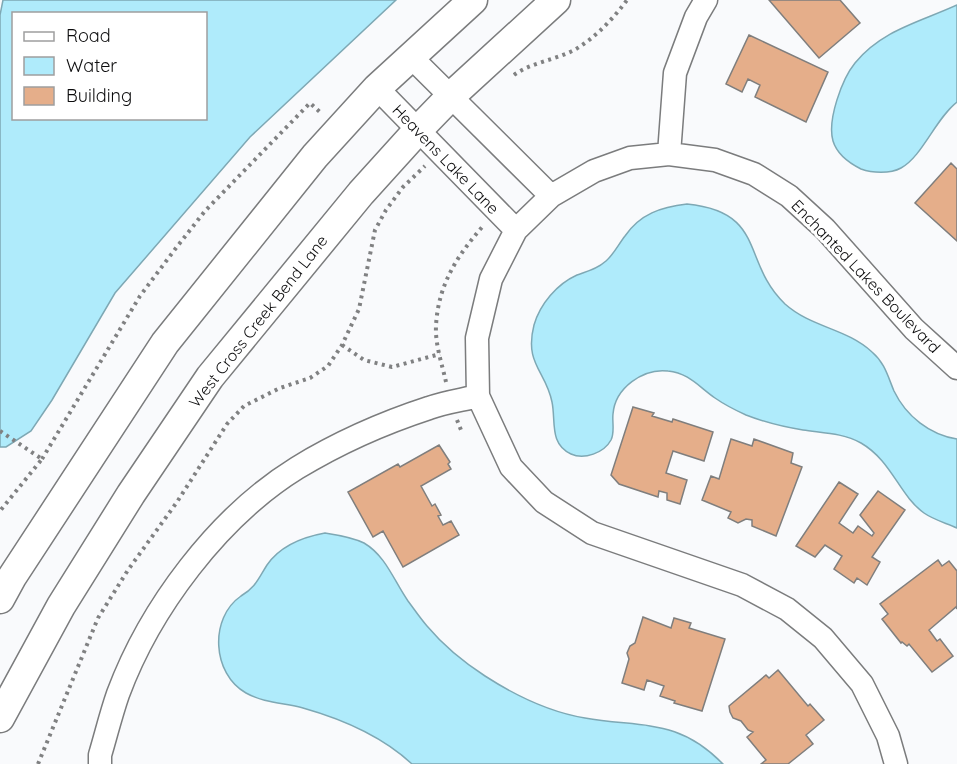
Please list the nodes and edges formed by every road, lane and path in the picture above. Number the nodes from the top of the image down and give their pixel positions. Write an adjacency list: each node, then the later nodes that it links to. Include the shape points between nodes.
1 (473, 0): 5 (main road)
2 (556, 0): 8 (main road, West Cross Creek Bend Lane)
3 (627, 0): 6 (path, via 614,18 575,49 524,68)
4 (706, 0): 12 (street, via 675,73)
5 (411, 56): 7 (main road); 8 (street)
6 (511, 78)
7 (377, 88): 9 (main road); 10 (street, Heavens Lake Lane)
8 (450, 97): 10 (main road, West Cross Creek Bend Lane); 14 (street)
9 (339, 129): 21 (path, via 310,103 205,211 140,296); 23 (main road, via 165,343)
10 (418, 130): 11 (street, Heavens Lake Lane); 13 (main road, West Cross Creek Bend Lane)
11 (440, 152): 13 (path); 15 (street, Heavens Lake Lane)
12 (669, 154): 14 (street, Enchanted Lakes Boulevard, via 630,158 594,171); 18 (street, Enchanted Lakes Boulevard, via 715,160 754,174 789,196 825,229 914,329)
13 (393, 178): 16 (path, via 386,210 375,230 359,309); 24 (main road, West Cross Creek Bend Lane, via 361,193 210,377 66,597)
14 (551, 196): 15 (street, Enchanted Lakes Boulevard)
15 (516, 230): 19 (street, Enchanted Lakes Boulevard, via 490,279 477,338)
16 (342, 345): 17 (path, via 364,360 393,367); 25 (path, via 328,366 244,406 228,424 98,618)
17 (440, 354)
18 (953, 357)
19 (478, 396): 26 (street, via 432,407 341,443 295,469 227,525 164,602 139,648 118,694); 27 (street, via 511,467 544,502 592,532 742,585 786,609 823,638 862,684 888,736)
20 (0, 431): 21 (path)
21 (42, 459): 22 (path)
22 (0, 511)
23 (0, 599)
24 (0, 718)
25 (38, 764)
26 (100, 764)
27 (896, 764)

